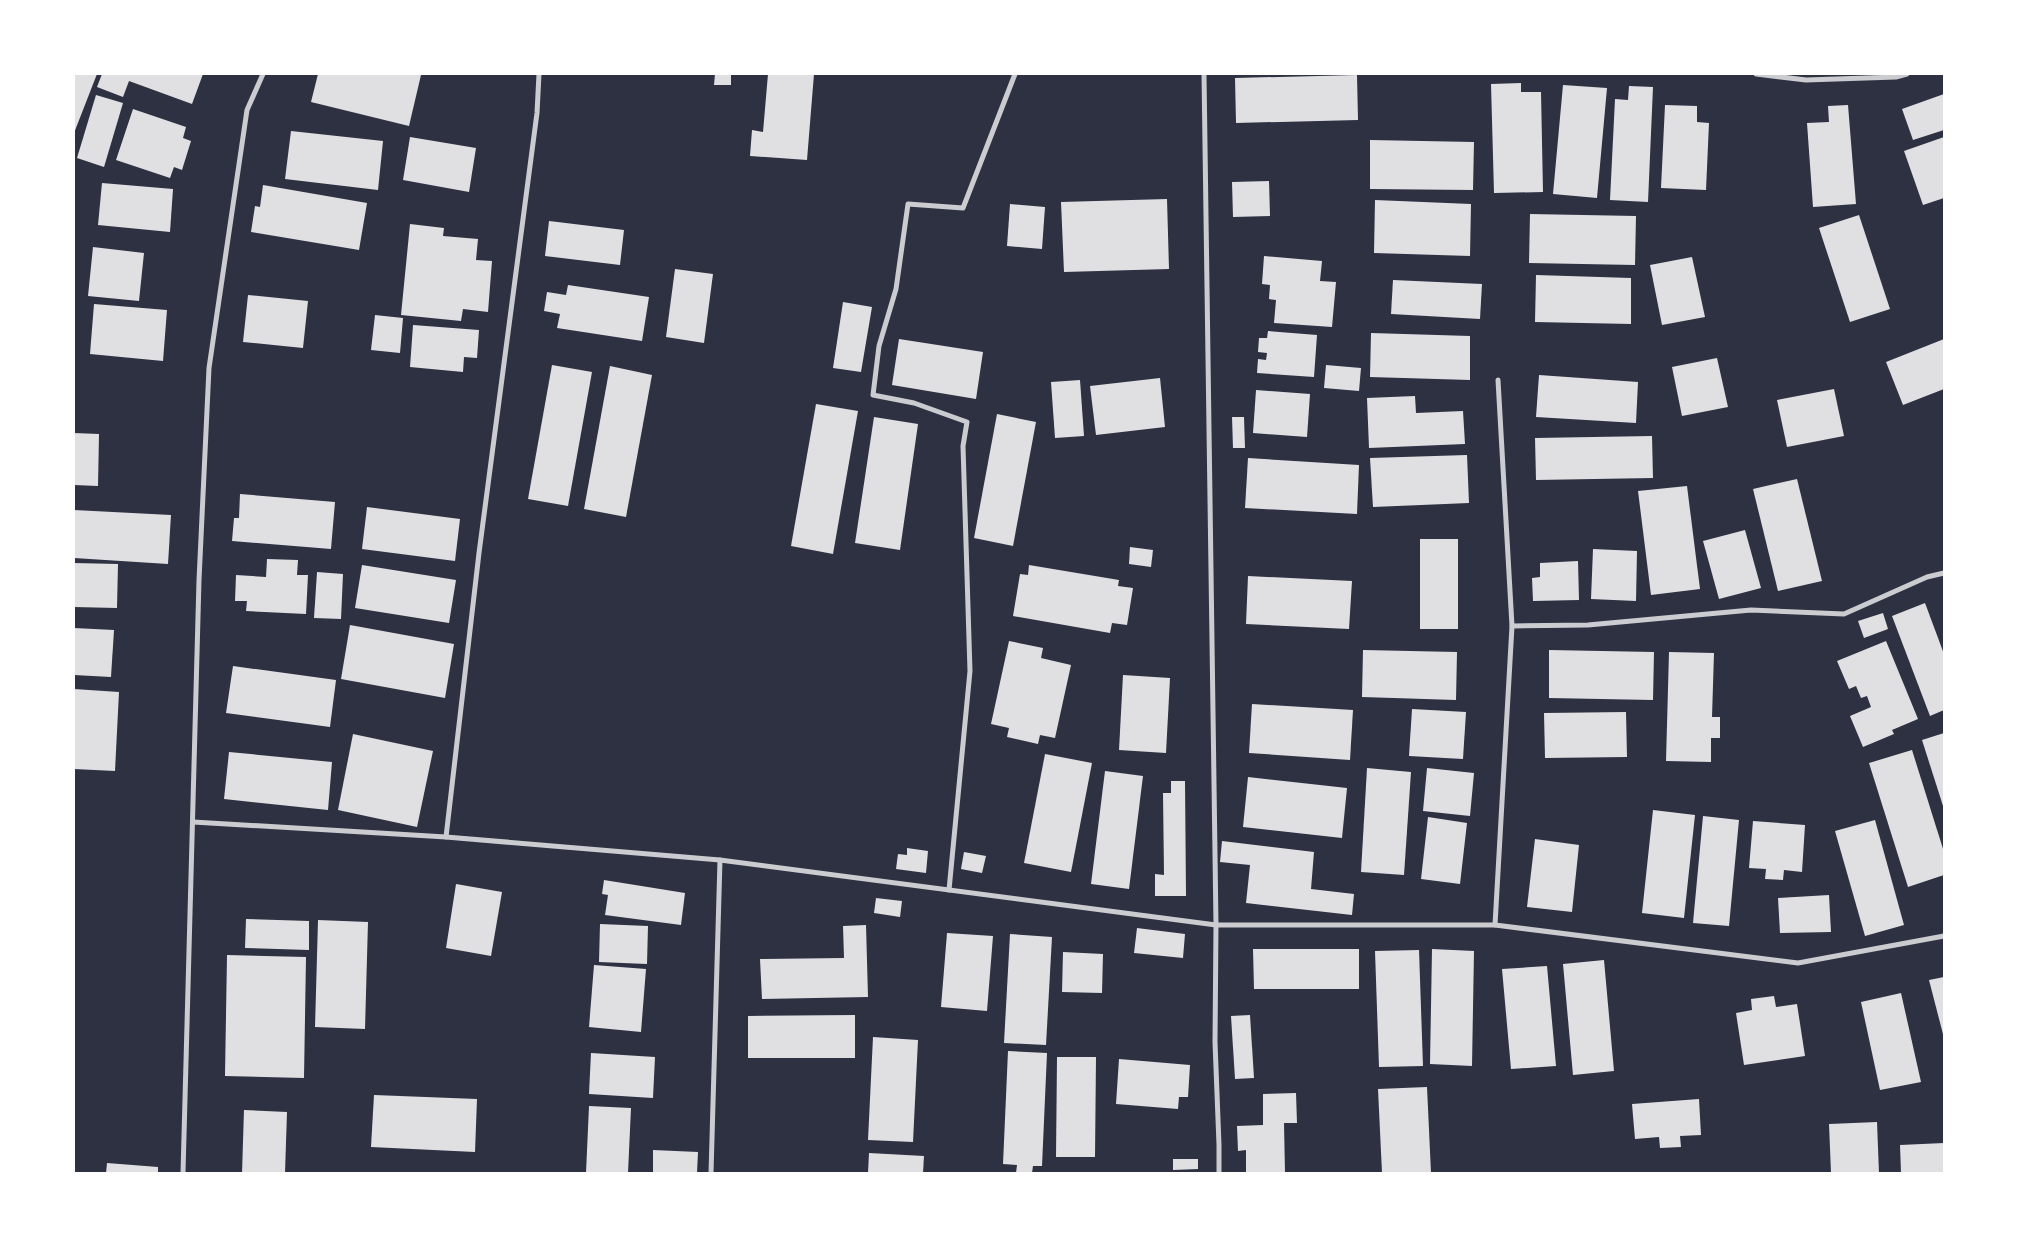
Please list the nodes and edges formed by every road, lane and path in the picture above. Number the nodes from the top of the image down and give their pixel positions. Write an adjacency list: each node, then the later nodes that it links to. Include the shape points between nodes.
1 (263, 74): 10 (street, via 247,110 209,368 199,580)
2 (539, 74): 11 (street, via 537,113 479,553)
3 (1015, 74): 13 (street, via 963,208 908,204 896,289 879,346 874,395 914,404 967,422 963,446 970,670)
4 (1204, 74): 14 (street)
5 (1756, 74): 6 (street, via 1806,80)
6 (1907, 74)
7 (1498, 380): 9 (street)
8 (1944, 572): 9 (street, via 1844,614 1751,610 1588,625)
9 (1512, 626): 15 (street)
10 (193, 822): 11 (street); 17 (street)
11 (446, 837): 12 (street)
12 (720, 860): 13 (street); 18 (street)
13 (949, 890): 14 (street)
14 (1216, 925): 15 (street); 19 (street)
15 (1495, 925): 16 (street, via 1798,963)
16 (1944, 936)
17 (183, 1173)
18 (711, 1173)
19 (1219, 1173)

